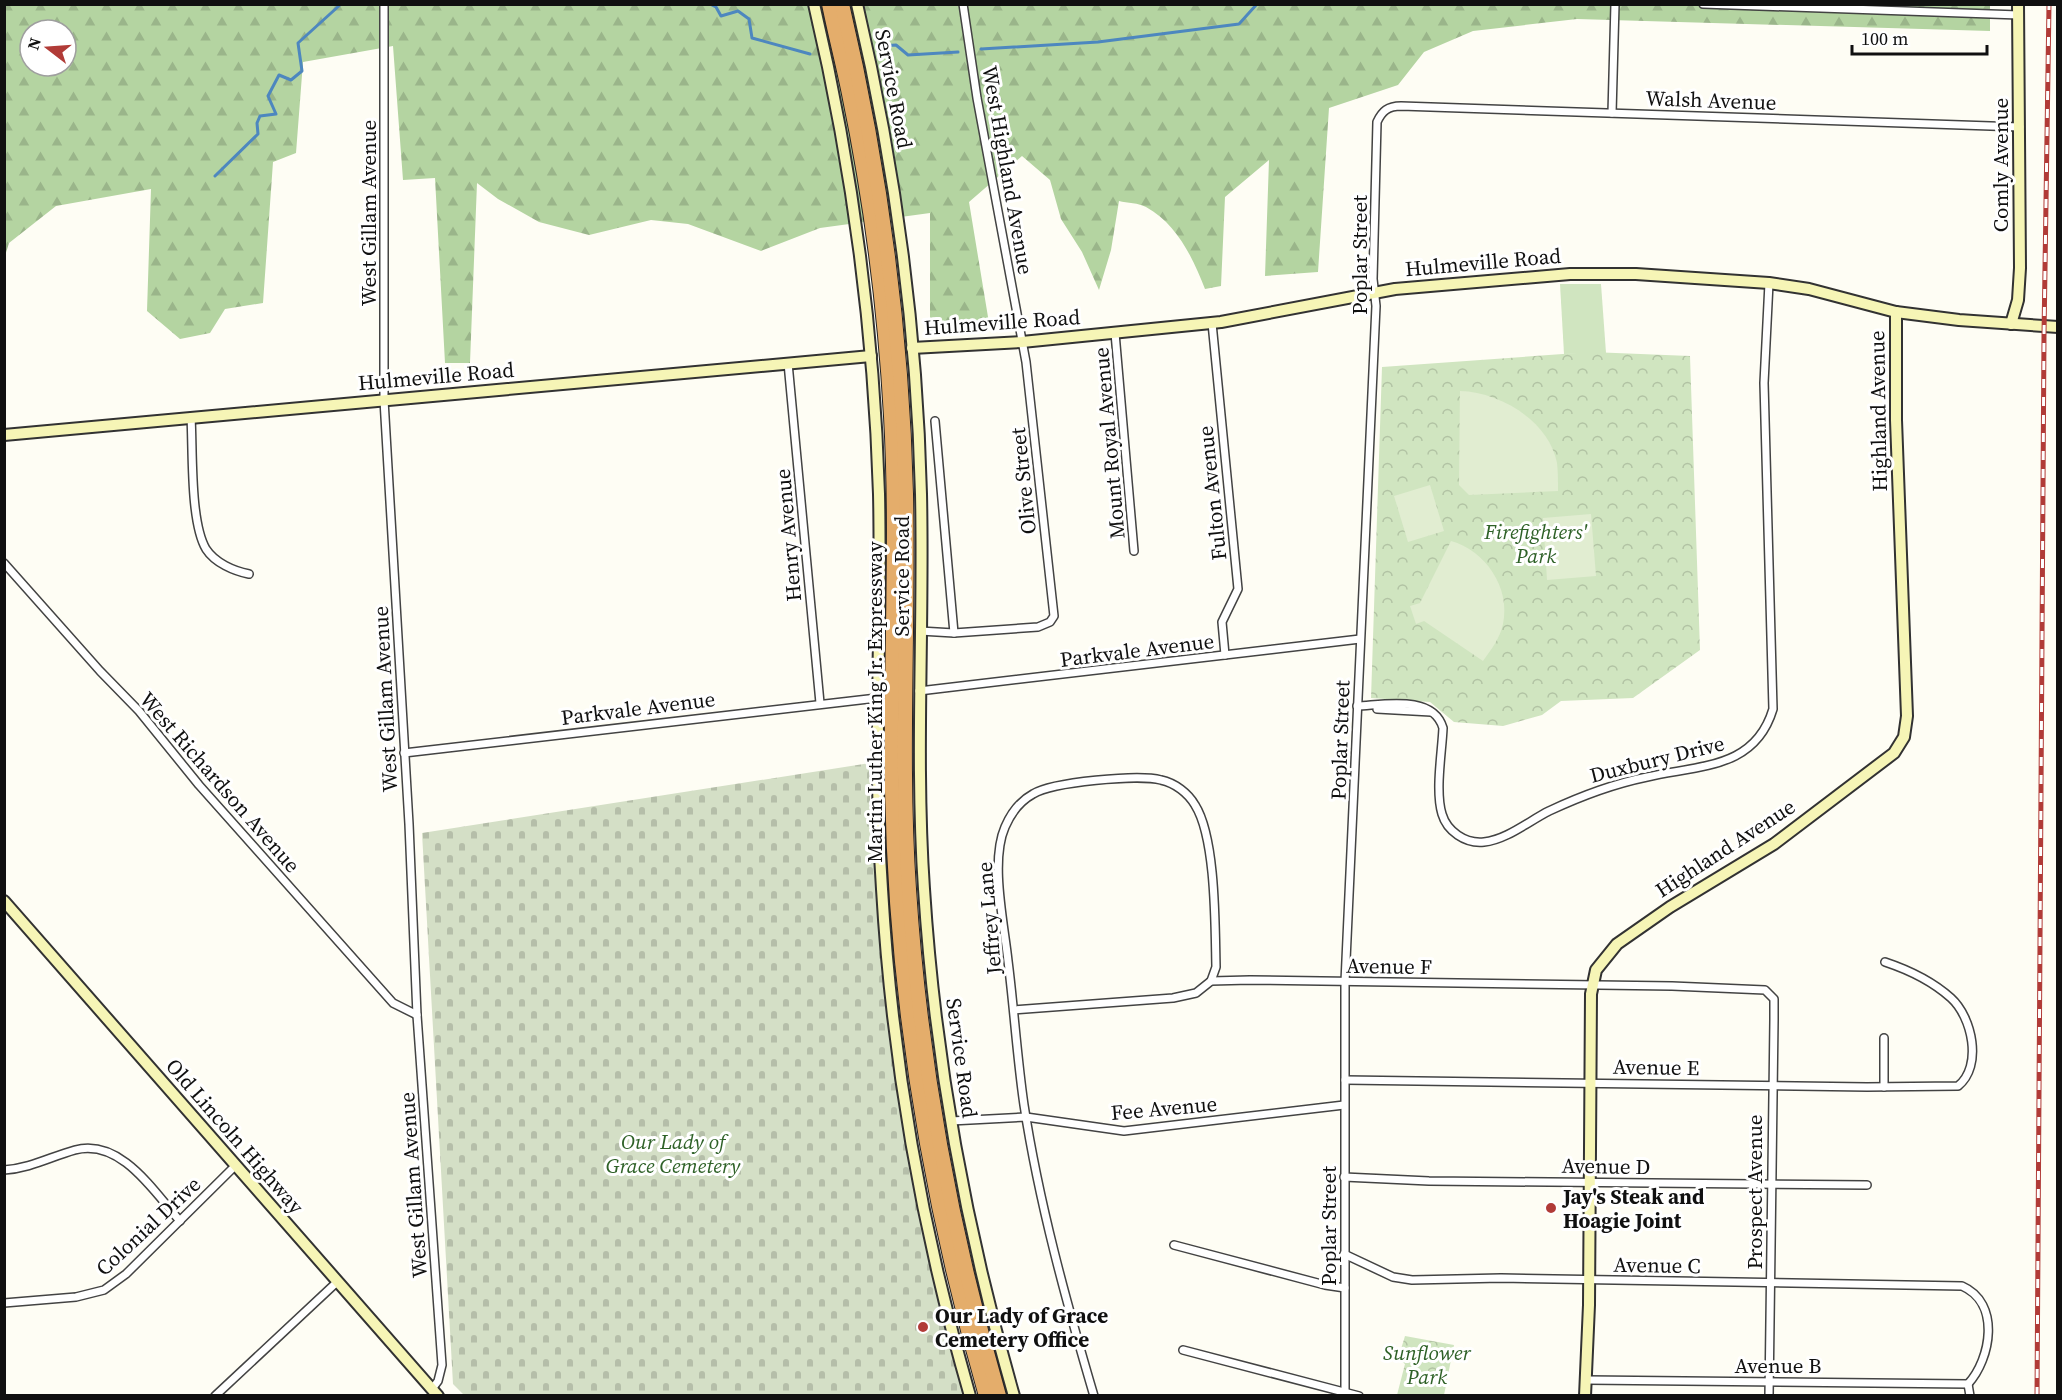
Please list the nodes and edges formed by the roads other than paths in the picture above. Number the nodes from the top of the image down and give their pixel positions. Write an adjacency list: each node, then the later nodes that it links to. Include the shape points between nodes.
1 (384, 4): 29 (street, West Gillam Avenue)
2 (814, 4): 27 (street, Service Road, via 851,189)
3 (821, 4): 14 (highway)
4 (829, 4): 14 (highway, Martin Luther King Jr. Expressway)
5 (843, 4): 84 (highway, Martin Luther King Jr. Expressway, via 885,234 900,372 906,537 904,791 917,986 946,1180)
6 (857, 4): 26 (street, Service Road, via 892,183)
7 (963, 4): 25 (street, West Highland Avenue)
8 (1615, 4): 16 (street)
9 (1703, 4): 10 (street)
10 (1752, 6): 11 (street)
11 (1864, 7): 12 (street)
12 (1908, 8): 13 (street)
13 (2018, 10): 17 (street, Comly Avenue)
14 (833, 23): 83 (highway, Martin Luther King Jr. Expressway, via 866,187 888,373 894,537 892,791 905,988 935,1182 955,1279)
15 (1401, 106): 16 (street, Walsh Avenue); 19 (street, Poplar Street, via 1387,108 1377,122 1373,279)
16 (1611, 113): 17 (street, Walsh Avenue)
17 (2020, 127): 22 (street, Comly Avenue, via 2020,268 2018,300)
18 (1769, 283): 19 (street, Hulmeville Road, via 1570,274); 20 (street, Hulmeville Road, via 1809,289); 43 (street, Duxbury Drive, via 1764,383 1773,708 1763,734 1748,750 1729,759 1586,794 1495,839 1478,842 1453,832 1441,812 1443,728 1434,712)
19 (1376, 292): 21 (street, Hulmeville Road); 38 (street, Poplar Street)
20 (1896, 312): 22 (street, Hulmeville Road); 49 (street, Highland Avenue, via 1907,716 1900,746 1774,844 1617,944 1600,963)
21 (1212, 323): 24 (street, Hulmeville Road); 39 (street, Fulton Avenue, via 1238,589 1222,622)
22 (2011, 324): 23 (street, Hulmeville Road)
23 (2058, 327)
24 (1115, 333): 25 (street, Hulmeville Road); 33 (street, Mount Royal Avenue)
25 (1023, 342): 26 (street, Hulmeville Road); 37 (street, Olive Street, via 1054,616 1038,627)
26 (912, 348): 36 (street, Service Road, via 921,495)
27 (871, 356): 28 (street, Hulmeville Road); 41 (street, Service Road, via 879,496)
28 (788, 363): 29 (street, Hulmeville Road); 42 (street, Henry Avenue)
29 (384, 400): 30 (street, Hulmeville Road); 44 (street, West Gillam Avenue)
30 (191, 417): 32 (street, Hulmeville Road); 35 (street, via 200,536 210,555 234,571)
31 (935, 420): 37 (street)
32 (4, 435)
33 (1134, 551)
34 (4, 562): 52 (street, West Richardson Avenue, via 393,1003)
35 (249, 574)
36 (920, 631): 37 (street); 40 (street, Service Road)
37 (954, 633)
38 (1360, 639): 39 (street, Parkvale Avenue); 43 (street, Poplar Street)
39 (1225, 656): 40 (street, Parkvale Avenue)
40 (919, 691): 60 (street, Service Road, via 924,888 936,1024)
41 (877, 698): 42 (street, Parkvale Avenue); 82 (street, Service Road, via 881,880 896,1039 930,1234)
42 (820, 703): 44 (street, Parkvale Avenue)
43 (1357, 706): 48 (street, Poplar Street)
44 (404, 753): 52 (street, West Gillam Avenue)
45 (4, 901): 61 (street, Old Lincoln Highway)
46 (1885, 962): 57 (street, Avenue E, via 1911,971 1954,1000 1974,1049 1971,1068 1958,1086)
47 (1211, 981): 48 (street, Avenue F); 51 (street, Avenue F, via 1196,993 1173,998); 51 (street, Jeffrey Lane, via 1216,967 1207,841 1201,815 1191,799 1174,785 1156,779 1054,786 1032,794 1020,804 1005,826 1001,841 1000,879)
48 (1345, 982): 49 (street, Avenue F); 54 (street, Poplar Street)
49 (1593, 985): 50 (street, Avenue F); 55 (street, Highland Avenue)
50 (1767, 991): 56 (street, Prospect Avenue, via 1774,999)
51 (1014, 1010): 59 (street, Jeffrey Lane)
52 (417, 1015): 80 (street, West Gillam Avenue, via 442,1365)
53 (1884, 1038): 57 (street)
54 (1345, 1080): 55 (street, Avenue E); 58 (street, Poplar Street)
55 (1590, 1083): 56 (street, Avenue E); 64 (street, Highland Avenue)
56 (1771, 1085): 57 (street, Avenue E); 65 (street, Prospect Avenue)
57 (1884, 1087)
58 (1344, 1105): 59 (street, Fee Avenue, via 1124,1131); 63 (street, Poplar Street)
59 (1026, 1117): 60 (street, Fee Avenue); 86 (street, Jeffrey Lane, via 1065,1291)
60 (951, 1121): 85 (street, Service Road, via 981,1273)
61 (235, 1166): 67 (street, Colonial Drive); 71 (street, Old Lincoln Highway)
62 (4, 1170): 67 (street, via 25,1168 76,1150 107,1151 135,1171)
63 (1344, 1177): 64 (street, Avenue D); 69 (street, Poplar Street)
64 (1590, 1182): 65 (street, Avenue D); 70 (street, Highland Avenue)
65 (1770, 1184): 66 (street, Avenue D); 72 (street, Prospect Avenue)
66 (1867, 1185)
67 (180, 1221): 74 (street, Colonial Drive, via 104,1290 76,1298)
68 (1174, 1245): 73 (street, via 1325,1286)
69 (1344, 1254): 70 (street, Avenue C, via 1402,1279); 73 (street, Poplar Street)
70 (1589, 1281): 72 (street, Avenue C); 76 (street, Highland Avenue)
71 (337, 1282): 80 (street, Old Lincoln Highway); 81 (street)
72 (1770, 1283): 77 (street, Prospect Avenue); 78 (street, Avenue C, via 1957,1285 1972,1293 1984,1313 1989,1340 1978,1374)
73 (1345, 1287): 79 (street, Poplar Street)
74 (4, 1303)
75 (1183, 1350): 79 (street)
76 (1587, 1380): 77 (street, Avenue B); 88 (street, Highland Avenue)
77 (1769, 1381): 78 (street, Avenue B); 89 (street, Prospect Avenue)
78 (1968, 1384): 90 (street)
79 (1345, 1391): 87 (street)
80 (435, 1392)
81 (215, 1395)
82 (970, 1395)
83 (986, 1395)
84 (999, 1395)
85 (1014, 1395)
86 (1094, 1395)
87 (1359, 1395)
88 (1585, 1395)
89 (1769, 1395)
90 (1970, 1395)

